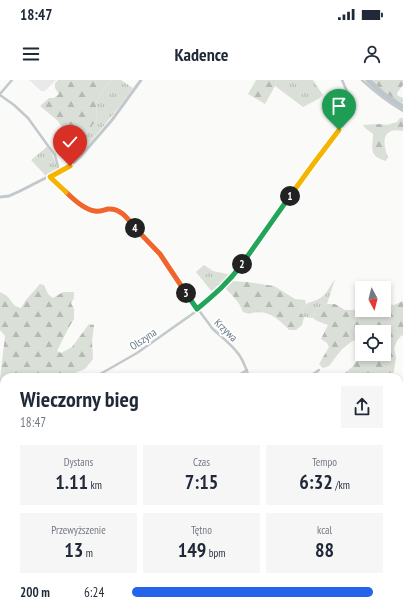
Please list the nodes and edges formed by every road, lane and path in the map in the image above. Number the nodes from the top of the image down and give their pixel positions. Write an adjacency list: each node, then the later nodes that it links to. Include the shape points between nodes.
1 (12, 80): 5 (street)
2 (142, 80): 7 (street, via 80,157)
3 (342, 80): 10 (street, Olszyna, via 349,96 349,118 236,273)
4 (362, 80): 6 (street)
5 (0, 94): 7 (street, via 28,118 54,155)
6 (403, 111)
7 (59, 172): 8 (street)
8 (50, 177): 9 (street, via 9,196); 10 (street, Krzywa, via 89,209 114,210 126,217 160,254)
9 (0, 196)
10 (198, 309): 11 (street, Krzywa, via 212,328 237,352); 13 (street, Olszyna, via 137,353)
11 (246, 370): 14 (street); 15 (street, Krzywa)
12 (319, 370): 16 (street)
13 (102, 373)
14 (242, 373)
15 (247, 373)
16 (315, 373)

